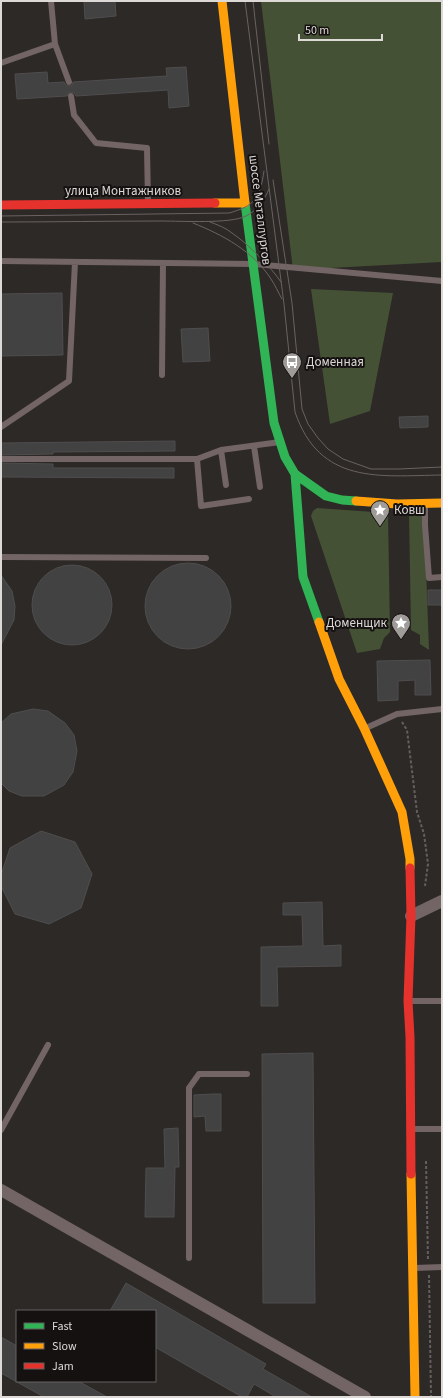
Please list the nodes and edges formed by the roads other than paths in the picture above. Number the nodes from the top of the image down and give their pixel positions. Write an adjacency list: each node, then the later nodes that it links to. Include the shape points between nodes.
1 (51, 1): 3 (lane)
2 (222, 1): 7 (street, шоссе Металлургов)
3 (55, 44): 4 (lane); 5 (lane)
4 (1, 63)
5 (70, 82)
6 (71, 96): 8 (lane, via 74,115 96,143 147,148)
7 (245, 203): 8 (street, улица Монтажников); 13 (street, шоссе Металлургов)
8 (148, 204): 9 (street, улица Монтажников)
9 (1, 205)
10 (1, 261): 11 (lane)
11 (75, 262): 12 (lane); 16 (lane, via 69,381)
12 (164, 263): 13 (lane); 15 (lane)
13 (253, 264): 14 (lane); 17 (street, шоссе Металлургов, via 274,422)
14 (442, 281)
15 (162, 375)
16 (1, 427)
17 (280, 442): 18 (lane); 22 (street, шоссе Металлургов)
18 (254, 446): 19 (lane); 24 (lane)
19 (221, 450): 21 (lane); 23 (lane)
20 (3, 459): 21 (lane)
21 (197, 459): 25 (lane, via 201,506)
22 (295, 474): 27 (street, via 326,496 342,500); 32 (street, via 303,577 339,678)
23 (226, 485)
24 (260, 487)
25 (249, 499)
26 (442, 503): 27 (street)
27 (426, 504): 30 (lane, via 429,578)
28 (1, 557): 29 (lane)
29 (206, 558)
30 (442, 577)
31 (442, 709): 32 (lane, via 397,714)
32 (364, 728): 34 (street, via 402,812 410,860)
33 (442, 901): 34 (street)
34 (411, 916): 35 (street)
35 (408, 1001): 36 (lane); 39 (street)
36 (442, 1001)
37 (48, 1045): 41 (lane)
38 (247, 1074): 43 (lane, via 199,1074 189,1088)
39 (411, 1129): 40 (lane); 45 (street)
40 (442, 1129)
41 (1, 1130)
42 (1, 1190): 46 (street)
43 (189, 1258)
44 (442, 1267): 45 (lane)
45 (412, 1268): 47 (street)
46 (365, 1397)
47 (415, 1397)

